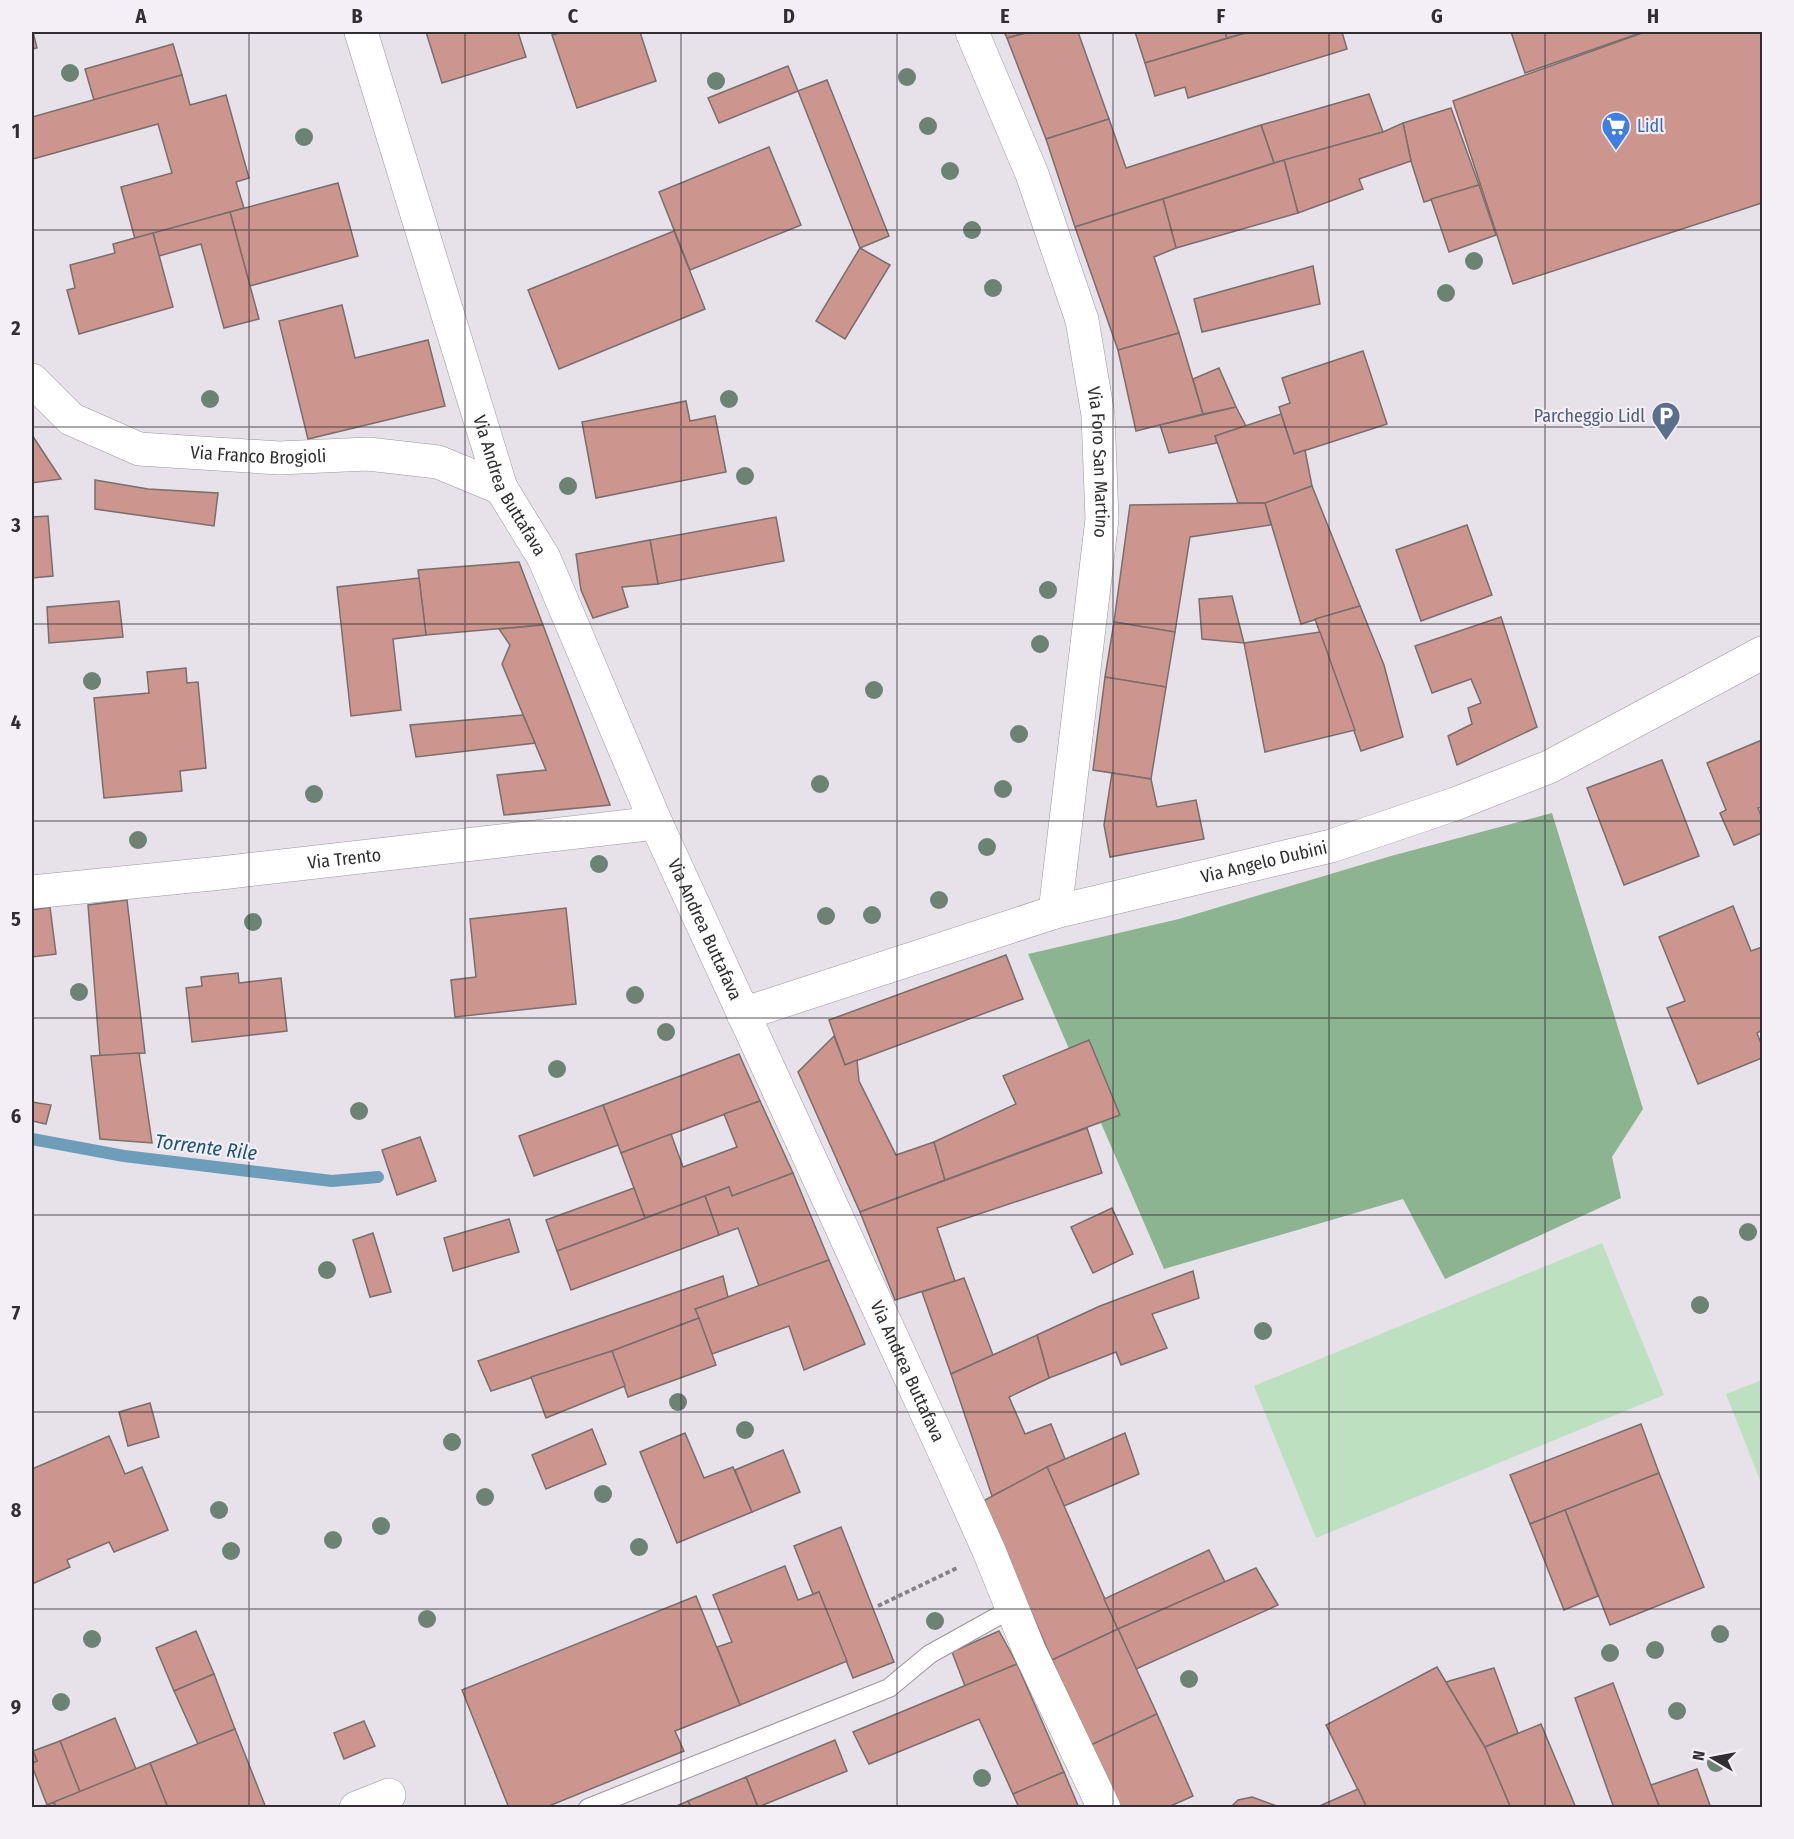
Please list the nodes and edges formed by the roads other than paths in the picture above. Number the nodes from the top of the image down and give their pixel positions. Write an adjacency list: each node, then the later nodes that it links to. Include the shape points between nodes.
1 (361, 32): 4 (street, Via Andrea Buttafava)
2 (972, 32): 8 (street, Via Foro San Martino, via 1032,174 1083,320 1098,415 1102,519)
3 (32, 380): 4 (street, Via Franco Brogioli, via 70,419 139,449 279,458 368,454 438,462)
4 (501, 488): 6 (street, Via Andrea Buttafava, via 544,558)
5 (1762, 653): 8 (street, Via Angelo Dubini, via 1549,767 1455,804 1331,846)
6 (656, 823): 7 (street, Via Trento); 9 (street, Via Andrea Buttafava)
7 (32, 892)
8 (1055, 912): 9 (street, Via Angelo Dubini)
9 (742, 1014): 10 (street, Via Andrea Buttafava, via 989,1551)
10 (1011, 1609): 13 (lane, via 930,1654 889,1688); 14 (street, Via Andrea Buttafava)
11 (389, 1795): 12 (street)
12 (356, 1808)
13 (588, 1808)
14 (1104, 1808)

